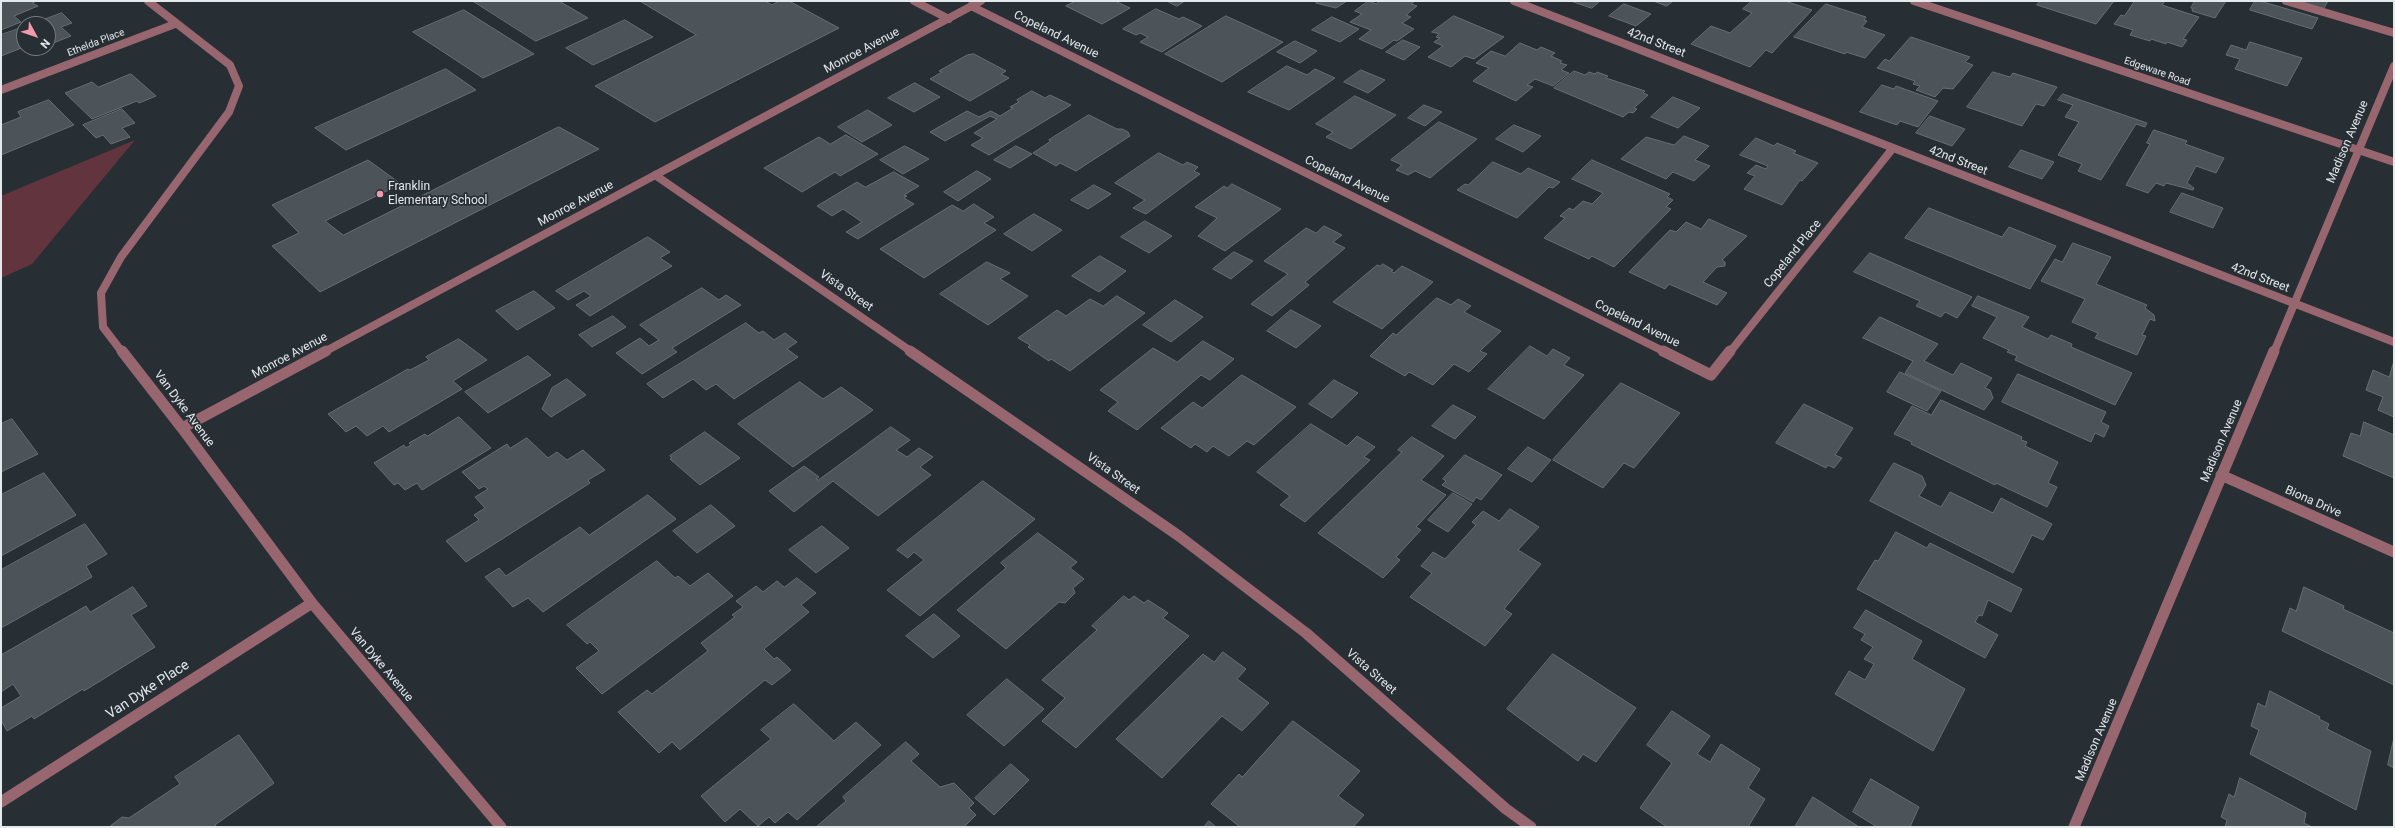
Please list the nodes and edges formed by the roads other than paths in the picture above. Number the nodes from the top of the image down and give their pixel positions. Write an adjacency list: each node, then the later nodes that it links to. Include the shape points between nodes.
1 (148, 1): 9 (street, Van Dyke Avenue)
2 (914, 1): 8 (street)
3 (981, 1): 7 (street, Monroe Avenue)
4 (1514, 1): 13 (street, 42nd Street)
5 (1914, 1): 14 (street, Edgeware Road)
6 (2286, 1): 10 (street)
7 (971, 6): 8 (street, Monroe Avenue); 19 (street, Copeland Avenue)
8 (949, 18): 16 (street, Monroe Avenue)
9 (175, 24): 12 (street, Ethelda Place); 20 (street, Van Dyke Avenue, via 230,66 239,86 229,112 121,257 101,294 103,327)
10 (2394, 33)
11 (2394, 66): 14 (street, Madison Avenue)
12 (1, 90)
13 (1893, 148): 17 (street, 42nd Street); 19 (street, Copeland Place)
14 (2359, 150): 15 (street, Edgeware Road); 17 (street, Madison Avenue)
15 (2394, 162)
16 (655, 175): 20 (street, Monroe Avenue); 26 (street, Vista Street, via 1179,536 1306,633 1506,809)
17 (2294, 303): 18 (street, 42nd Street); 21 (street, Madison Avenue)
18 (2394, 342)
19 (1711, 375)
20 (182, 428): 23 (street, Van Dyke Avenue)
21 (2222, 475): 22 (street, Biona Drive); 27 (street, Madison Avenue)
22 (2394, 552)
23 (312, 603): 24 (street, Van Dyke Place); 25 (street, Van Dyke Avenue)
24 (1, 802)
25 (501, 827)
26 (1531, 827)
27 (2074, 827)

